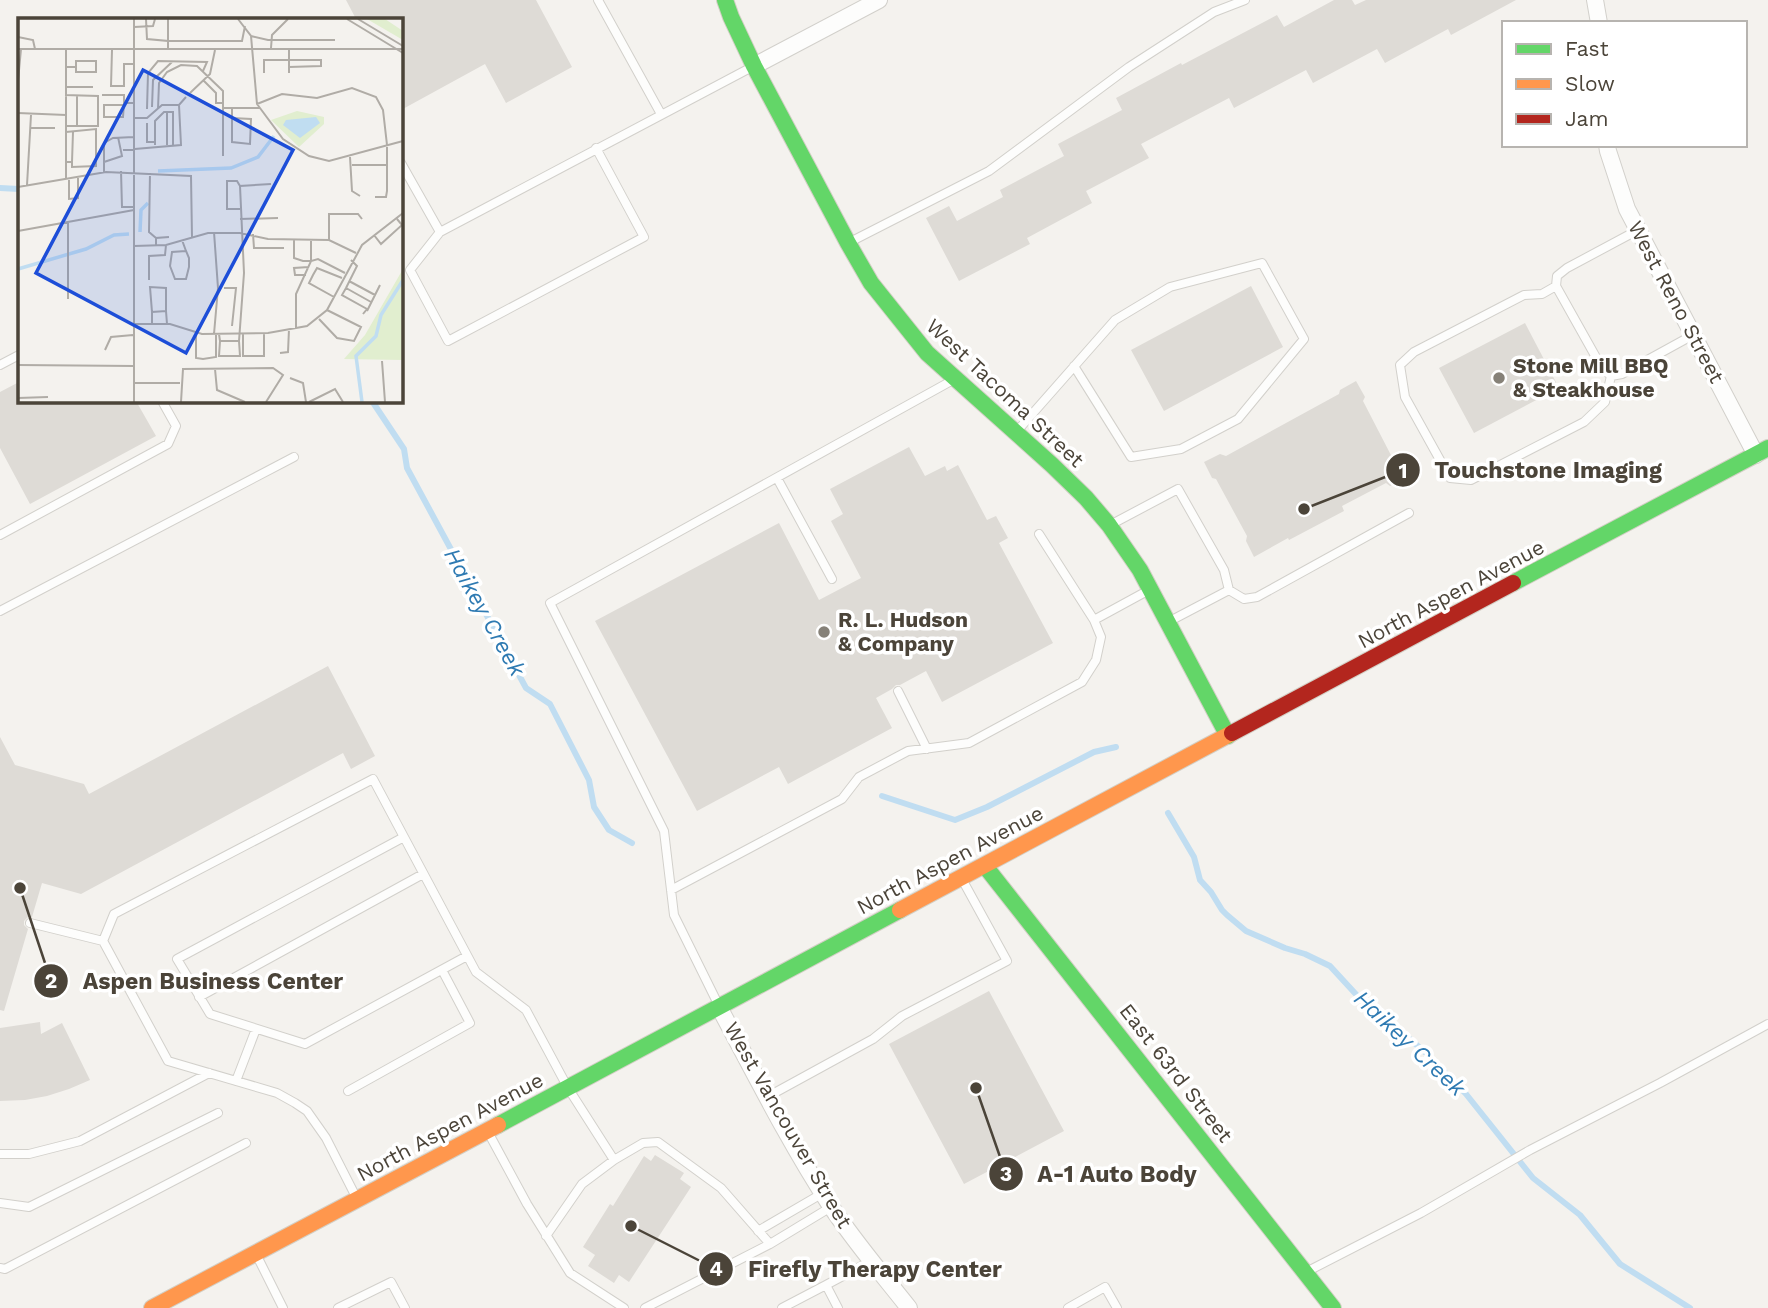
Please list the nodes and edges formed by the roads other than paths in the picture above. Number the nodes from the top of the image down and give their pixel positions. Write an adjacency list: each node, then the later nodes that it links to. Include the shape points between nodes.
1 (598, 0): 8 (lane)
2 (725, 0): 7 (main road, West Tacoma Street)
3 (878, 0): 7 (street)
4 (1245, 0): 14 (lane, via 1214,12 1129,67 989,171)
5 (1597, 1): 6 (street)
6 (1599, 21)
7 (754, 66): 8 (lane); 14 (main road, West Tacoma Street)
8 (661, 114): 10 (lane)
9 (1607, 147): 12 (street, West Reno Street)
10 (596, 148): 13 (lane); 13 (lane, via 644,237 448,341 410,270)
11 (402, 165): 13 (lane)
12 (1638, 230): 15 (lane, via 1567,268 1556,276); 16 (street, West Reno Street)
13 (440, 232)
14 (848, 243): 21 (main road, West Tacoma Street, via 899,319)
15 (1556, 286): 20 (lane, via 1602,368); 20 (lane, via 1542,294 1524,295 1414,352 1400,365 1405,397 1450,478 1471,480 1584,422 1605,402)
16 (1693, 335): 20 (lane); 24 (street, West Reno Street)
17 (18, 356): 18 (lane)
18 (0, 365)
19 (1074, 366): 19 (lane, via 1115,320 1170,287 1262,263 1304,339 1238,419 1181,449 1131,457); 23 (lane)
20 (1611, 376)
21 (956, 379): 23 (main road, West Tacoma Street); 26 (lane)
22 (163, 402): 30 (lane, via 176,426 168,444)
23 (1016, 432): 29 (main road, West Tacoma Street)
24 (1762, 452): 39 (main road, North Aspen Avenue)
25 (294, 457): 35 (lane)
26 (778, 478): 32 (lane); 45 (lane, via 550,603 664,831)
27 (1409, 513): 34 (lane, via 1257,597 1244,599)
28 (0, 523): 30 (lane)
29 (1109, 525): 33 (main road, West Tacoma Street); 34 (lane, via 1178,489 1224,569)
30 (2, 534)
31 (1039, 534): 36 (lane)
32 (832, 579)
33 (1150, 590): 36 (lane); 37 (main road, West Tacoma Street)
34 (1229, 590): 37 (lane)
35 (0, 611)
36 (1094, 620): 40 (lane, via 1101,637 1096,660 1082,682 969,743)
37 (1168, 622): 39 (main road, West Tacoma Street)
38 (898, 691): 40 (lane)
39 (1228, 736): 42 (main road, North Aspen Avenue)
40 (927, 749): 45 (lane, via 908,751 859,777 842,799)
41 (404, 837): 43 (lane); 47 (lane, via 373,779 114,914); 50 (lane, via 177,959)
42 (985, 866): 44 (main road, North Aspen Avenue); 73 (main road, East 63rd Street)
43 (424, 874): 48 (lane); 50 (lane)
44 (962, 878): 51 (main road, North Aspen Avenue); 58 (lane, via 1007,961 902,1016 873,1039)
45 (671, 890): 51 (lane, via 674,915)
46 (30, 923): 47 (lane)
47 (103, 941): 54 (lane, via 168,1061)
48 (467, 956): 49 (lane); 56 (lane, via 476,972 526,1010)
49 (442, 970): 53 (lane, via 304,1044); 57 (lane, via 470,1023)
50 (199, 997): 53 (lane, via 210,1014)
51 (719, 1007): 56 (main road, North Aspen Avenue); 58 (street, West Vancouver Street)
52 (1768, 1024): 73 (lane)
53 (256, 1029): 55 (lane)
54 (209, 1073): 55 (lane); 62 (lane, via 80,1141 29,1154)
55 (236, 1081): 64 (lane, via 277,1093 307,1111)
56 (568, 1088): 60 (main road, North Aspen Avenue); 63 (lane)
57 (348, 1091)
58 (767, 1097): 65 (street, West Vancouver Street)
59 (218, 1113): 66 (lane, via 29,1207)
60 (487, 1131): 64 (main road, North Aspen Avenue); 68 (lane)
61 (246, 1143): 72 (lane)
62 (0, 1154)
63 (614, 1160): 67 (lane, via 643,1143 658,1142 721,1188); 68 (lane, via 582,1184)
64 (358, 1200): 70 (main road, North Aspen Avenue)
65 (827, 1200): 67 (lane); 69 (lane); 71 (street, West Vancouver Street)
66 (0, 1203)
67 (758, 1231): 69 (lane)
68 (546, 1236): 79 (lane, via 570,1273)
69 (770, 1244): 80 (lane)
70 (256, 1253): 75 (main road, North Aspen Avenue); 76 (lane)
71 (871, 1261): 74 (lane); 83 (street, West Vancouver Street)
72 (0, 1268)
73 (1305, 1273): 86 (main road, East 63rd Street)
74 (826, 1285): 81 (lane); 82 (lane)
75 (152, 1308)
76 (284, 1308)
77 (338, 1308): 78 (lane, via 391,1282)
78 (405, 1308)
79 (624, 1308)
80 (645, 1308)
81 (782, 1308)
82 (838, 1308)
83 (909, 1308)
84 (1068, 1308): 85 (lane, via 1105,1287)
85 (1117, 1308)
86 (1333, 1308)

